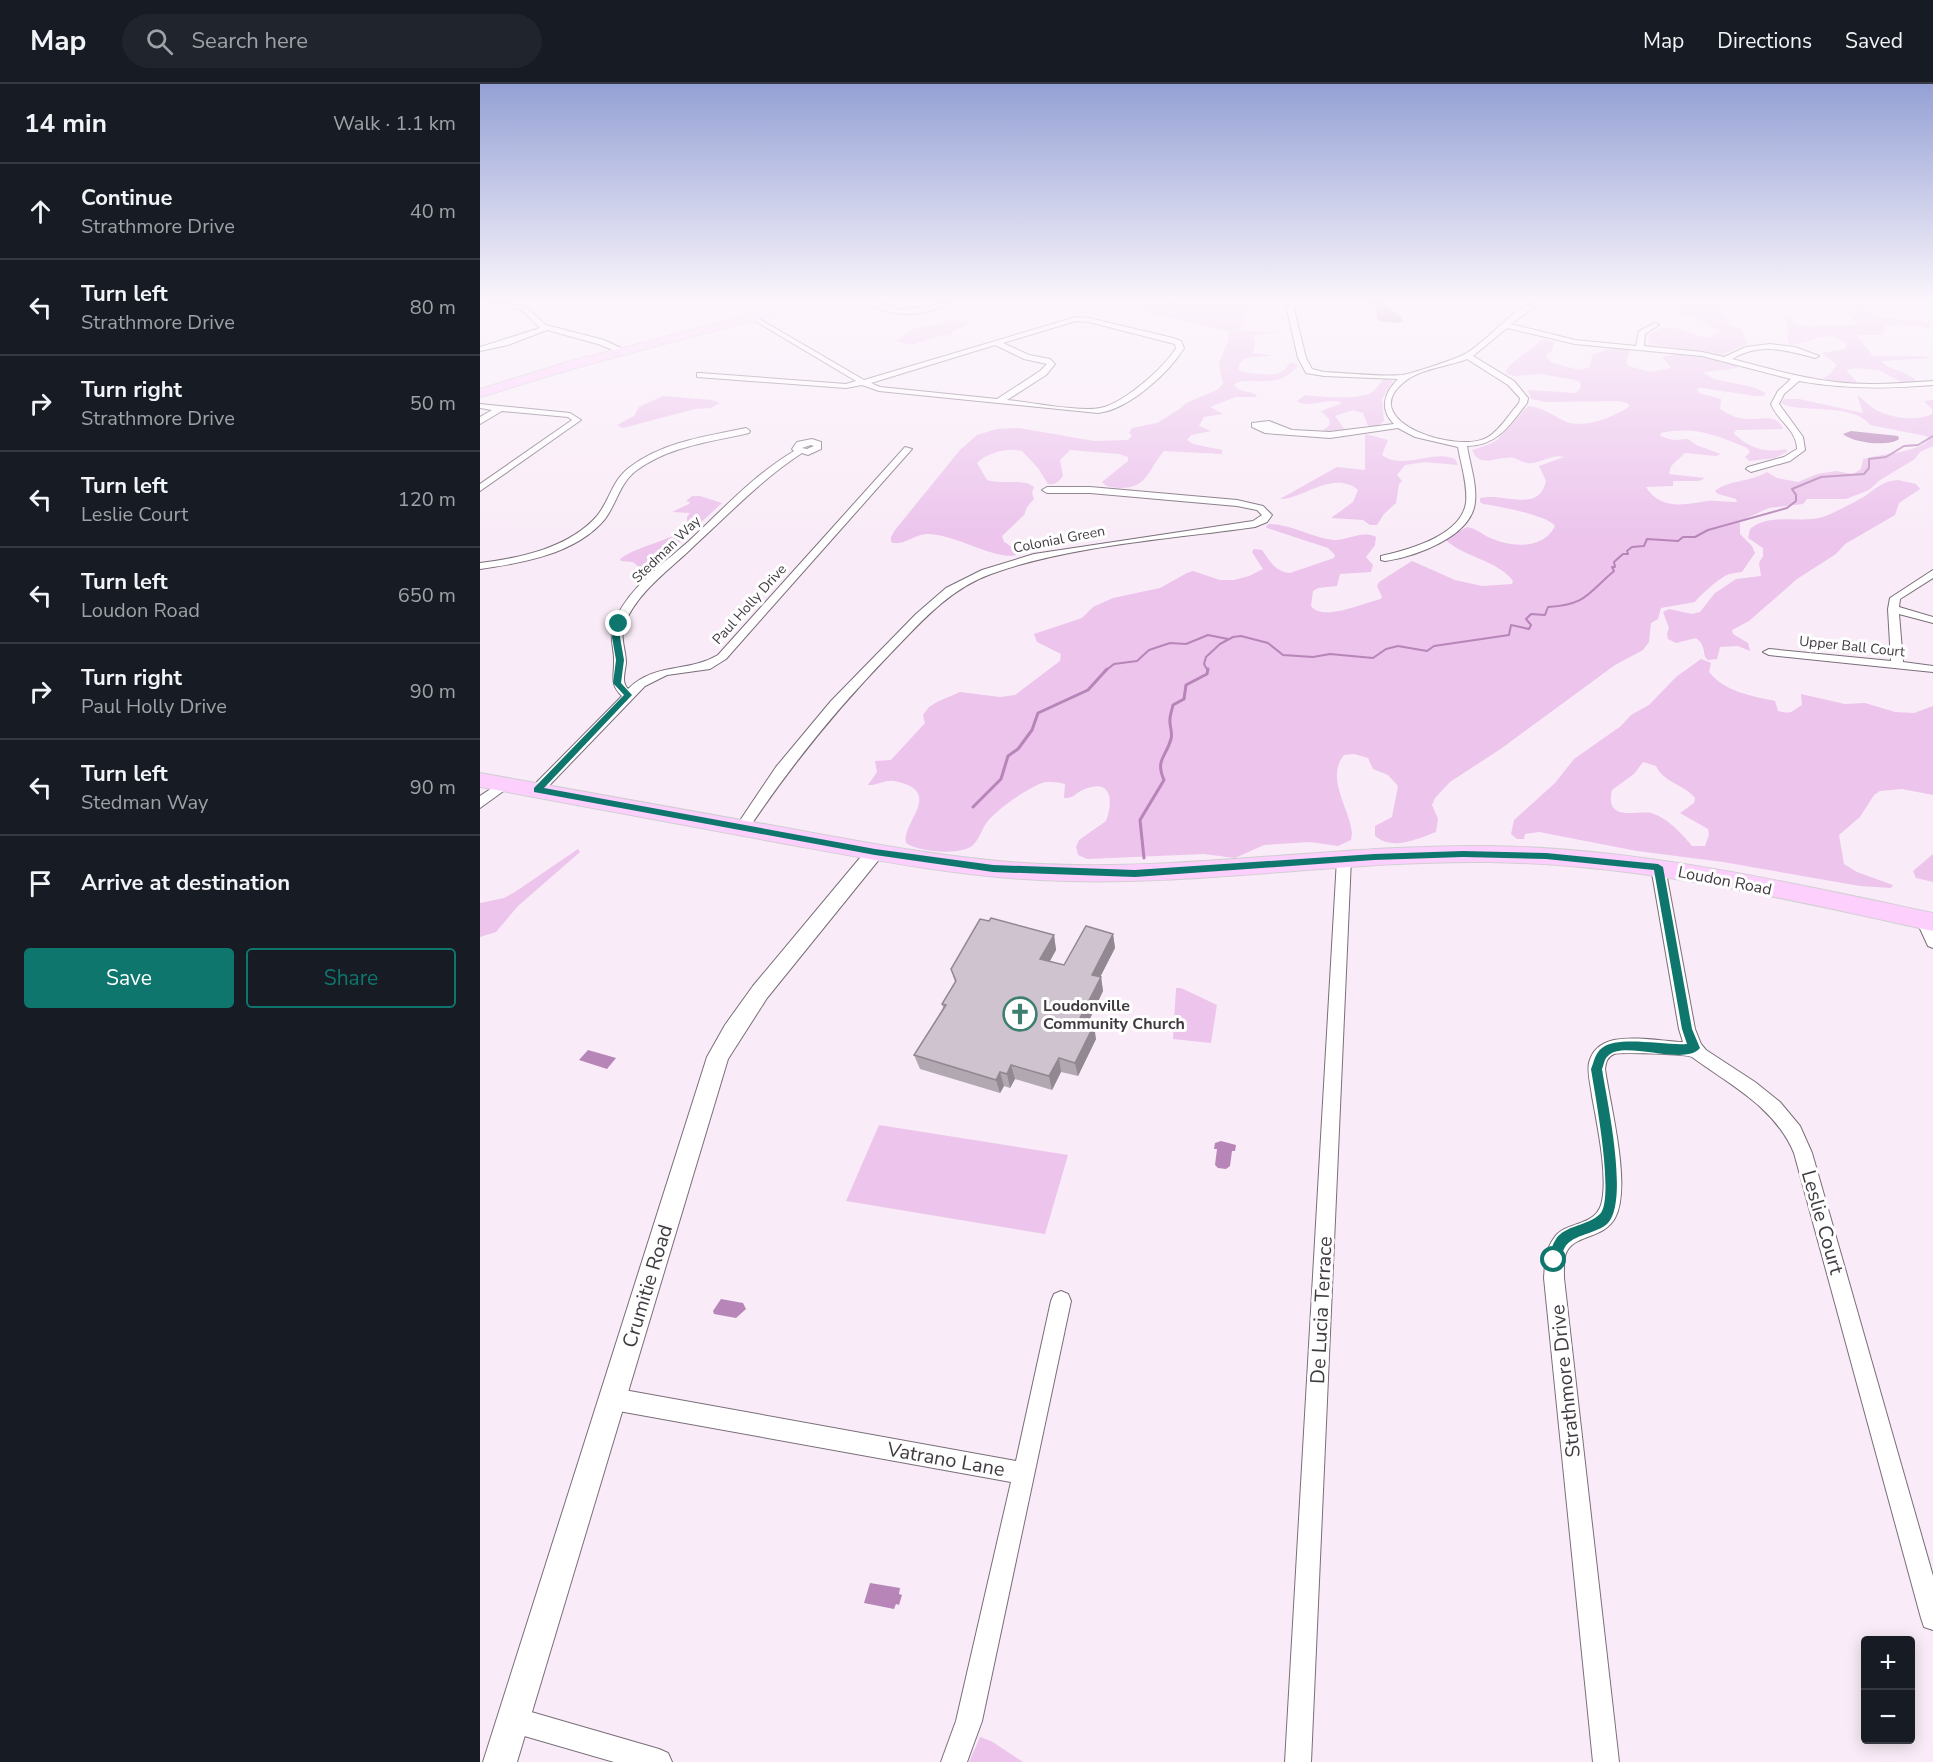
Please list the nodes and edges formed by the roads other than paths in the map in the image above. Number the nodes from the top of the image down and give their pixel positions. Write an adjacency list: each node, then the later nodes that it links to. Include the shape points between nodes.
1 (523, 380): 13 (main road)
2 (760, 380): 11 (street, via 836,387)
3 (862, 380): 11 (street)
4 (871, 380): 11 (street)
5 (1032, 380): 14 (street)
6 (1148, 380): 14 (street, via 1108,409 1091,411)
7 (1402, 380): 18 (street, via 1389,398 1390,416)
8 (1506, 380): 21 (street, via 1525,400 1492,438)
9 (1795, 380): 24 (street, via 1775,404 1800,439 1801,450 1787,459)
10 (1816, 380): 12 (street, via 1872,387)
11 (865, 382): 14 (street, via 888,391)
12 (1933, 383)
13 (480, 393)
14 (998, 402)
15 (480, 406): 16 (street)
16 (500, 408): 17 (street); 25 (street, via 572,416 577,420)
17 (480, 421)
18 (1397, 426): 19 (street, via 1330,435); 21 (street)
19 (1288, 430)
20 (746, 431): 28 (street, via 652,457 622,478 600,518 581,533 531,556)
21 (1462, 445): 27 (street, via 1470,501 1466,514 1422,549)
22 (908, 449): 35 (street, Paul Holly Drive, via 722,657 700,669 656,675)
23 (800, 451): 35 (street, Stedman Way, via 745,493 647,585 626,611 616,633 620,660 617,683)
24 (1751, 469)
25 (480, 488)
26 (1047, 490): 40 (street, Colonial Green, via 1090,490 1244,504 1260,508 1267,515 1255,524 1035,557 1001,566 958,586 920,616 835,704 776,777)
27 (1384, 558)
28 (480, 566)
29 (1933, 573): 30 (street, via 1897,595)
30 (1893, 609): 31 (street); 33 (street)
31 (1933, 620)
32 (1769, 652): 33 (street, Upper Ball Court)
33 (1897, 666): 34 (street, Upper Ball Court)
34 (1933, 669)
35 (628, 695): 38 (street, Paul Holly Drive)
36 (480, 780): 37 (main road, Loudon Road)
37 (504, 784): 38 (main road, Loudon Road); 39 (street)
38 (537, 790): 40 (main road, Loudon Road)
39 (480, 803)
40 (742, 828): 41 (main road, Loudon Road)
41 (875, 852): 42 (main road, Loudon Road, via 970,867 1078,873 1191,871); 48 (street, Crumitie Road, via 760,992 721,1051)
42 (1344, 859): 43 (main road, Loudon Road, via 1515,855); 55 (street, De Lucia Terrace)
43 (1658, 867): 44 (main road, Loudon Road); 46 (street, via 1687,1029)
44 (1928, 921): 45 (street)
45 (1933, 942)
46 (1694, 1048): 50 (street, Leslie Court, via 1774,1107 1801,1148); 56 (street, Strathmore Drive, via 1622,1047 1607,1050 1601,1056 1597,1069 1612,1174 1611,1206 1596,1226 1566,1237 1554,1260)
47 (1061, 1301): 49 (street)
48 (613, 1399): 49 (street, Vatrano Lane); 51 (street, Crumitie Road)
49 (1023, 1473): 54 (street, Vatrano Lane, via 977,1690)
50 (1933, 1618)
51 (514, 1720): 52 (street, Crumitie Road); 53 (street)
52 (500, 1762)
53 (659, 1762)
54 (954, 1762)
55 (1298, 1762)
56 (1606, 1762)

